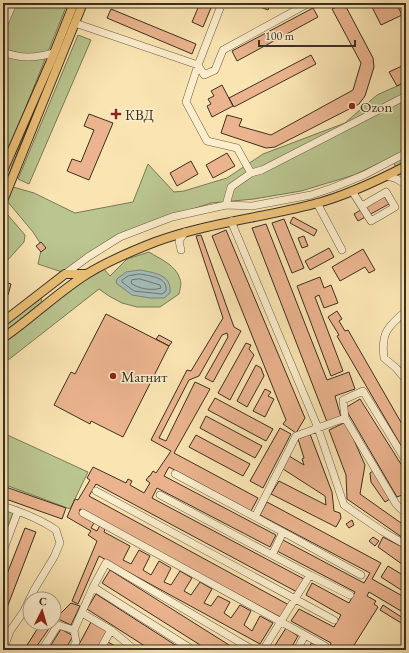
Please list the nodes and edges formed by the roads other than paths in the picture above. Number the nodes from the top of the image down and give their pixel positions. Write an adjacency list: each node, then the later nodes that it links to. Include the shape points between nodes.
1 (13, 3): 10 (street)
2 (34, 3): 3 (street)
3 (46, 3)
4 (83, 3): 9 (main road)
5 (222, 3): 13 (street)
6 (309, 3): 13 (street, via 223,50 215,70 204,75)
7 (71, 4): 8 (main road)
8 (67, 19): 9 (main road); 12 (main road)
9 (75, 23): 13 (street); 22 (main road)
10 (3, 27)
11 (3, 52): 12 (street, via 34,58)
12 (54, 53): 17 (main road)
13 (198, 65): 18 (street, via 186,102 207,140 238,148)
14 (406, 96): 18 (street, via 262,170)
15 (406, 153): 24 (street, via 364,175 311,195 252,206)
16 (406, 166): 19 (main road)
17 (3, 171)
18 (251, 173): 24 (street, via 231,187)
19 (387, 176): 20 (street); 21 (main road)
20 (406, 185)
21 (352, 191): 23 (main road); 25 (street)
22 (3, 201)
23 (317, 203): 26 (main road); 29 (street)
24 (226, 205): 30 (street, via 172,217 120,237)
25 (362, 206): 25 (street, via 371,221 395,208 386,192)
26 (231, 221): 27 (main road); 37 (street)
27 (185, 232): 28 (street, via 179,241); 31 (main road, via 126,254)
28 (181, 250)
29 (342, 250)
30 (65, 274): 31 (main road); 33 (main road)
31 (87, 274): 34 (main road)
32 (406, 312): 35 (street, via 391,324 384,335 382,345 384,358)
33 (3, 322)
34 (3, 338)
35 (406, 380)
36 (345, 418): 37 (street); 38 (street, via 343,400 363,391); 45 (street, via 396,504)
37 (318, 428): 46 (street, via 296,436); 48 (street, via 344,505)
38 (406, 461)
39 (175, 474): 46 (street)
40 (96, 491): 55 (street)
41 (160, 495): 50 (street)
42 (3, 506): 43 (street)
43 (18, 511): 49 (street); 63 (street, via 56,530 60,543 24,611 10,631)
44 (83, 513): 58 (street)
45 (406, 514)
46 (255, 517): 47 (street)
47 (283, 532): 50 (street); 51 (street)
48 (406, 545)
49 (3, 551)
50 (272, 554): 52 (street)
51 (361, 574)
52 (310, 575): 54 (street); 55 (street)
53 (93, 587): 56 (street); 68 (street); 69 (street, via 106,563)
54 (350, 595)
55 (295, 599): 57 (street); 58 (street)
56 (82, 613): 59 (street); 60 (street)
57 (334, 620)
58 (281, 621): 61 (street); 70 (street)
59 (74, 630): 64 (street, via 58,625); 65 (street, via 76,642)
60 (111, 630): 66 (street); 67 (street)
61 (306, 635): 62 (street); 71 (street)
62 (324, 646)
63 (3, 650)
64 (42, 650)
65 (72, 650)
66 (100, 650)
67 (135, 650)
68 (193, 650)
69 (253, 650)
70 (263, 650)
71 (297, 650)

